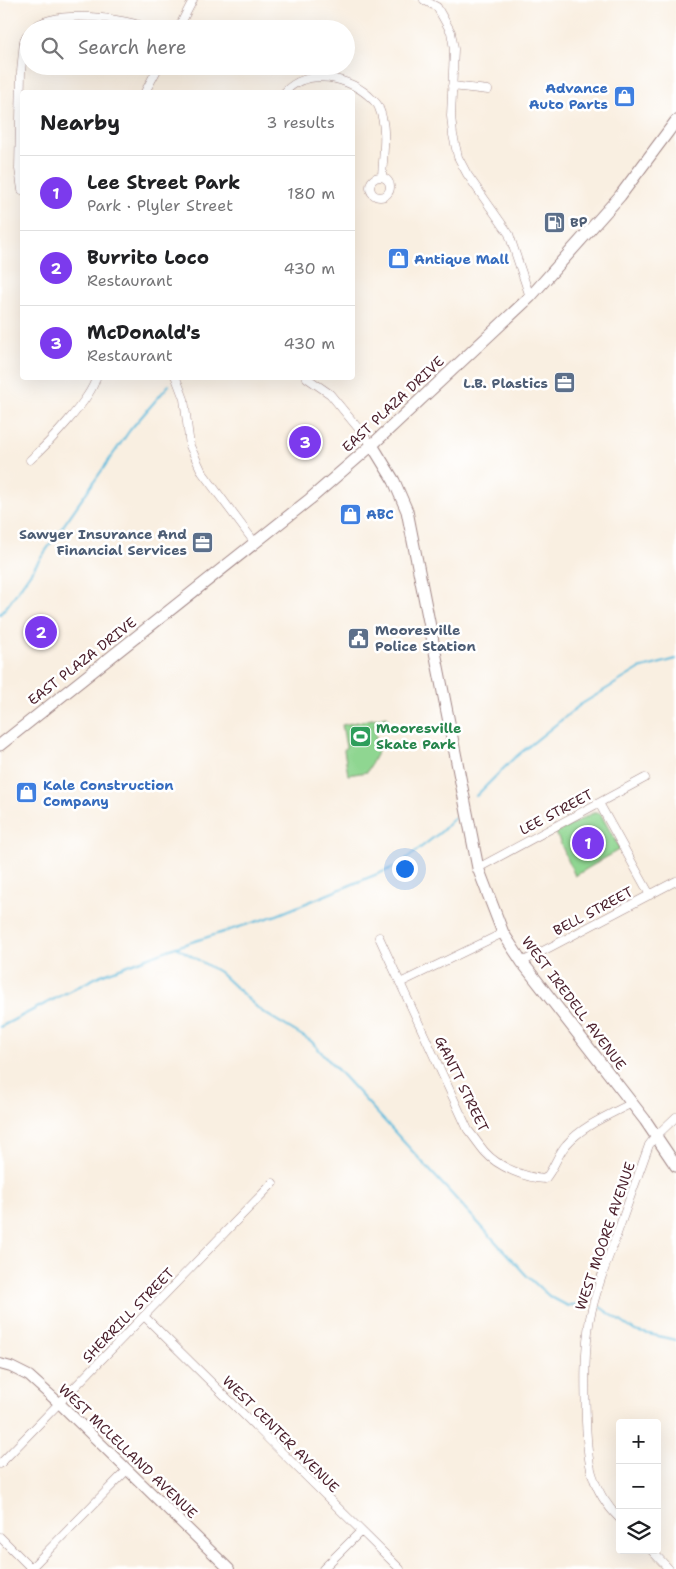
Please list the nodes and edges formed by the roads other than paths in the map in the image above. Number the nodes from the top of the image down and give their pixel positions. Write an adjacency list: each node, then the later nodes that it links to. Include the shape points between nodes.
1 (193, 0): 7 (street)
2 (424, 0): 4 (street)
3 (443, 0): 4 (street)
4 (437, 7): 10 (street, via 452,32)
5 (49, 20): 6 (street, via 69,16)
6 (126, 20)
7 (183, 20)
8 (21, 75): 11 (street)
9 (154, 75): 12 (street)
10 (452, 86): 14 (street); 19 (street, via 451,116 458,157 510,234)
11 (21, 90)
12 (146, 90)
13 (286, 90): 18 (street, via 309,78 330,78 366,92 378,106 385,124)
14 (488, 90)
15 (20, 120): 17 (street)
16 (676, 121): 19 (main road, EAST PLAZA DRIVE, via 620,196)
17 (20, 176)
18 (382, 177)
19 (530, 297): 23 (main road, EAST PLAZA DRIVE)
20 (96, 380): 24 (street, via 68,420)
21 (177, 380): 25 (street, via 184,400 190,446 202,472)
22 (311, 380): 23 (street, WEST IREDELL AVENUE, via 330,394)
23 (372, 446): 25 (main road, EAST PLAZA DRIVE); 29 (main road, WEST IREDELL AVENUE, via 394,481 407,511)
24 (30, 460)
25 (255, 543): 26 (main road, EAST PLAZA DRIVE)
26 (0, 745)
27 (645, 778): 28 (street, LEE STREET)
28 (599, 803): 29 (street, LEE STREET); 31 (street)
29 (478, 868): 32 (main road, WEST IREDELL AVENUE)
30 (676, 881): 31 (street, BELL STREET)
31 (650, 895): 34 (street, BELL STREET)
32 (503, 933): 34 (main road, WEST IREDELL AVENUE); 35 (street)
33 (379, 937): 35 (street, GANTT STREET)
34 (522, 962): 36 (main road, WEST IREDELL AVENUE)
35 (400, 983): 36 (street, GANTT STREET, via 468,1130 486,1154 509,1170 545,1179 564,1147 577,1133)
36 (632, 1103): 38 (main road, WEST IREDELL AVENUE)
37 (676, 1117): 38 (street, WEST MOORE AVENUE)
38 (656, 1136): 39 (main road, WEST IREDELL AVENUE); 46 (street, WEST MOORE AVENUE, via 649,1145 600,1280 585,1353 587,1436 592,1474 600,1495)
39 (676, 1166)
40 (273, 1184): 41 (street, SHERRILL STREET)
41 (144, 1316): 43 (street, SHERRILL STREET); 47 (street, WEST CENTER AVENUE)
42 (0, 1364): 43 (street, WEST MCLELLAND AVENUE, via 29,1376)
43 (59, 1403): 44 (street, SHERRILL STREET); 45 (street, WEST MCLELLAND AVENUE)
44 (0, 1464)
45 (127, 1470): 50 (street); 51 (street, WEST MCLELLAND AVENUE)
46 (616, 1513)
47 (361, 1531): 52 (street); 53 (street, WEST CENTER AVENUE)
48 (0, 1537): 50 (street)
49 (655, 1554): 54 (street)
50 (31, 1569)
51 (229, 1569)
52 (323, 1569)
53 (400, 1569)
54 (669, 1569)

